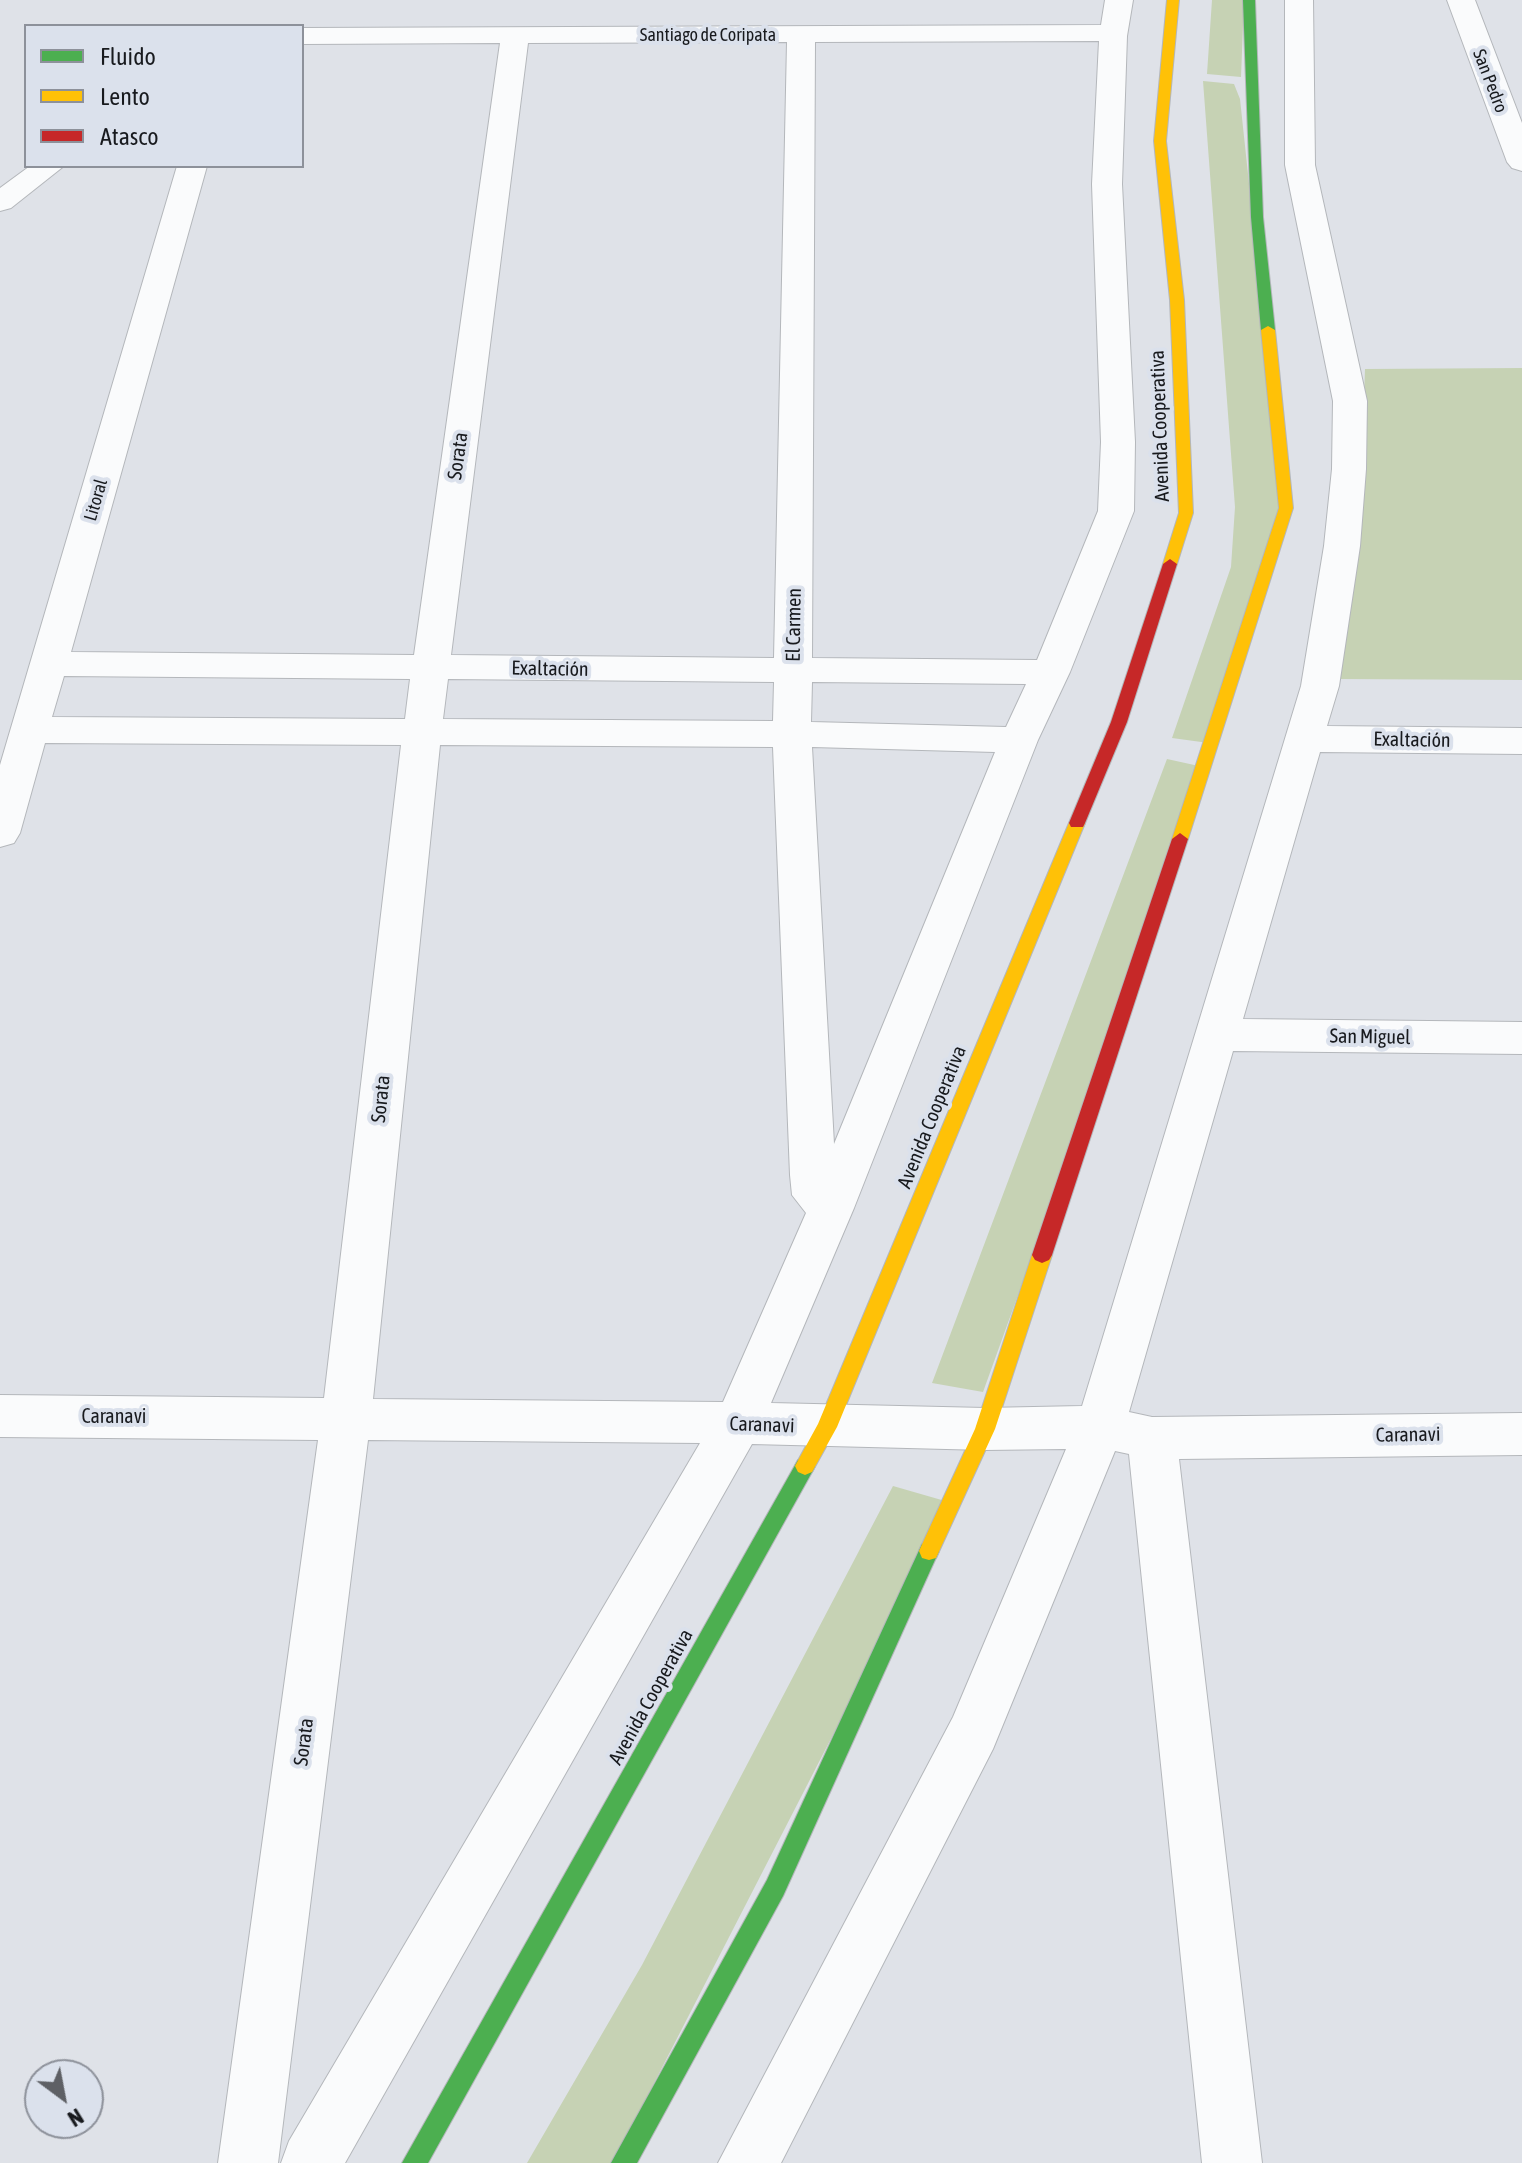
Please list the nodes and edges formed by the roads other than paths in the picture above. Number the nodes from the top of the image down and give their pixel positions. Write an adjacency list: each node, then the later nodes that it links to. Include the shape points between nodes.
1 (1173, 0): 31 (street, Avenida Cooperativa, via 1160,141 1177,300 1186,513 1119,722)
2 (1249, 0): 33 (street, via 1257,217 1286,508)
3 (1299, 0): 21 (street, via 1300,165 1350,401 1342,546 1320,686)
4 (1461, 0): 9 (street, San Pedro)
5 (1116, 18): 6 (street, Santiago de Coripata, via 1093,32); 17 (street, via 1107,184 1116,511)
6 (813, 27): 7 (street, Santiago de Coripata); 16 (street, El Carmen)
7 (515, 35): 8 (street, Santiago de Coripata); 15 (street, Sorata)
8 (304, 36)
9 (1508, 96): 10 (street, San Pedro)
10 (1522, 162)
11 (46, 168): 13 (street)
12 (191, 168): 14 (street, Litoral)
13 (0, 202)
14 (48, 664): 15 (street, Exaltación); 18 (street, Litoral)
15 (430, 667): 16 (street, Exaltación); 19 (street, Sorata)
16 (793, 671): 17 (street, Exaltación); 20 (street, El Carmen)
17 (1051, 672): 22 (street)
18 (30, 730): 19 (street); 24 (street, Litoral)
19 (422, 732): 20 (street); 29 (street, Sorata)
20 (792, 734): 22 (street); 27 (street, El Carmen, via 813,1175 815,1195)
21 (1303, 739): 23 (street, Exaltación); 25 (street)
22 (1019, 740): 27 (street)
23 (1522, 741)
24 (0, 833)
25 (1218, 1035): 26 (street, San Miguel); 32 (street)
26 (1522, 1038)
27 (831, 1208): 30 (street)
28 (0, 1416): 29 (street, Caranavi)
29 (346, 1418): 30 (street, Caranavi); 36 (street, Sorata)
30 (738, 1423): 31 (street, Caranavi); 37 (street)
31 (827, 1427): 33 (street, Caranavi); 38 (street, Avenida Cooperativa)
32 (1100, 1427): 33 (street, Caranavi); 35 (street, Caranavi); 40 (street, via 974,1731)
33 (985, 1429): 39 (street, via 775,1888)
34 (1522, 1434): 35 (street, Caranavi)
35 (1152, 1438): 41 (street)
36 (248, 2163)
37 (311, 2163)
38 (414, 2163)
39 (623, 2163)
40 (748, 2163)
41 (1232, 2163)

